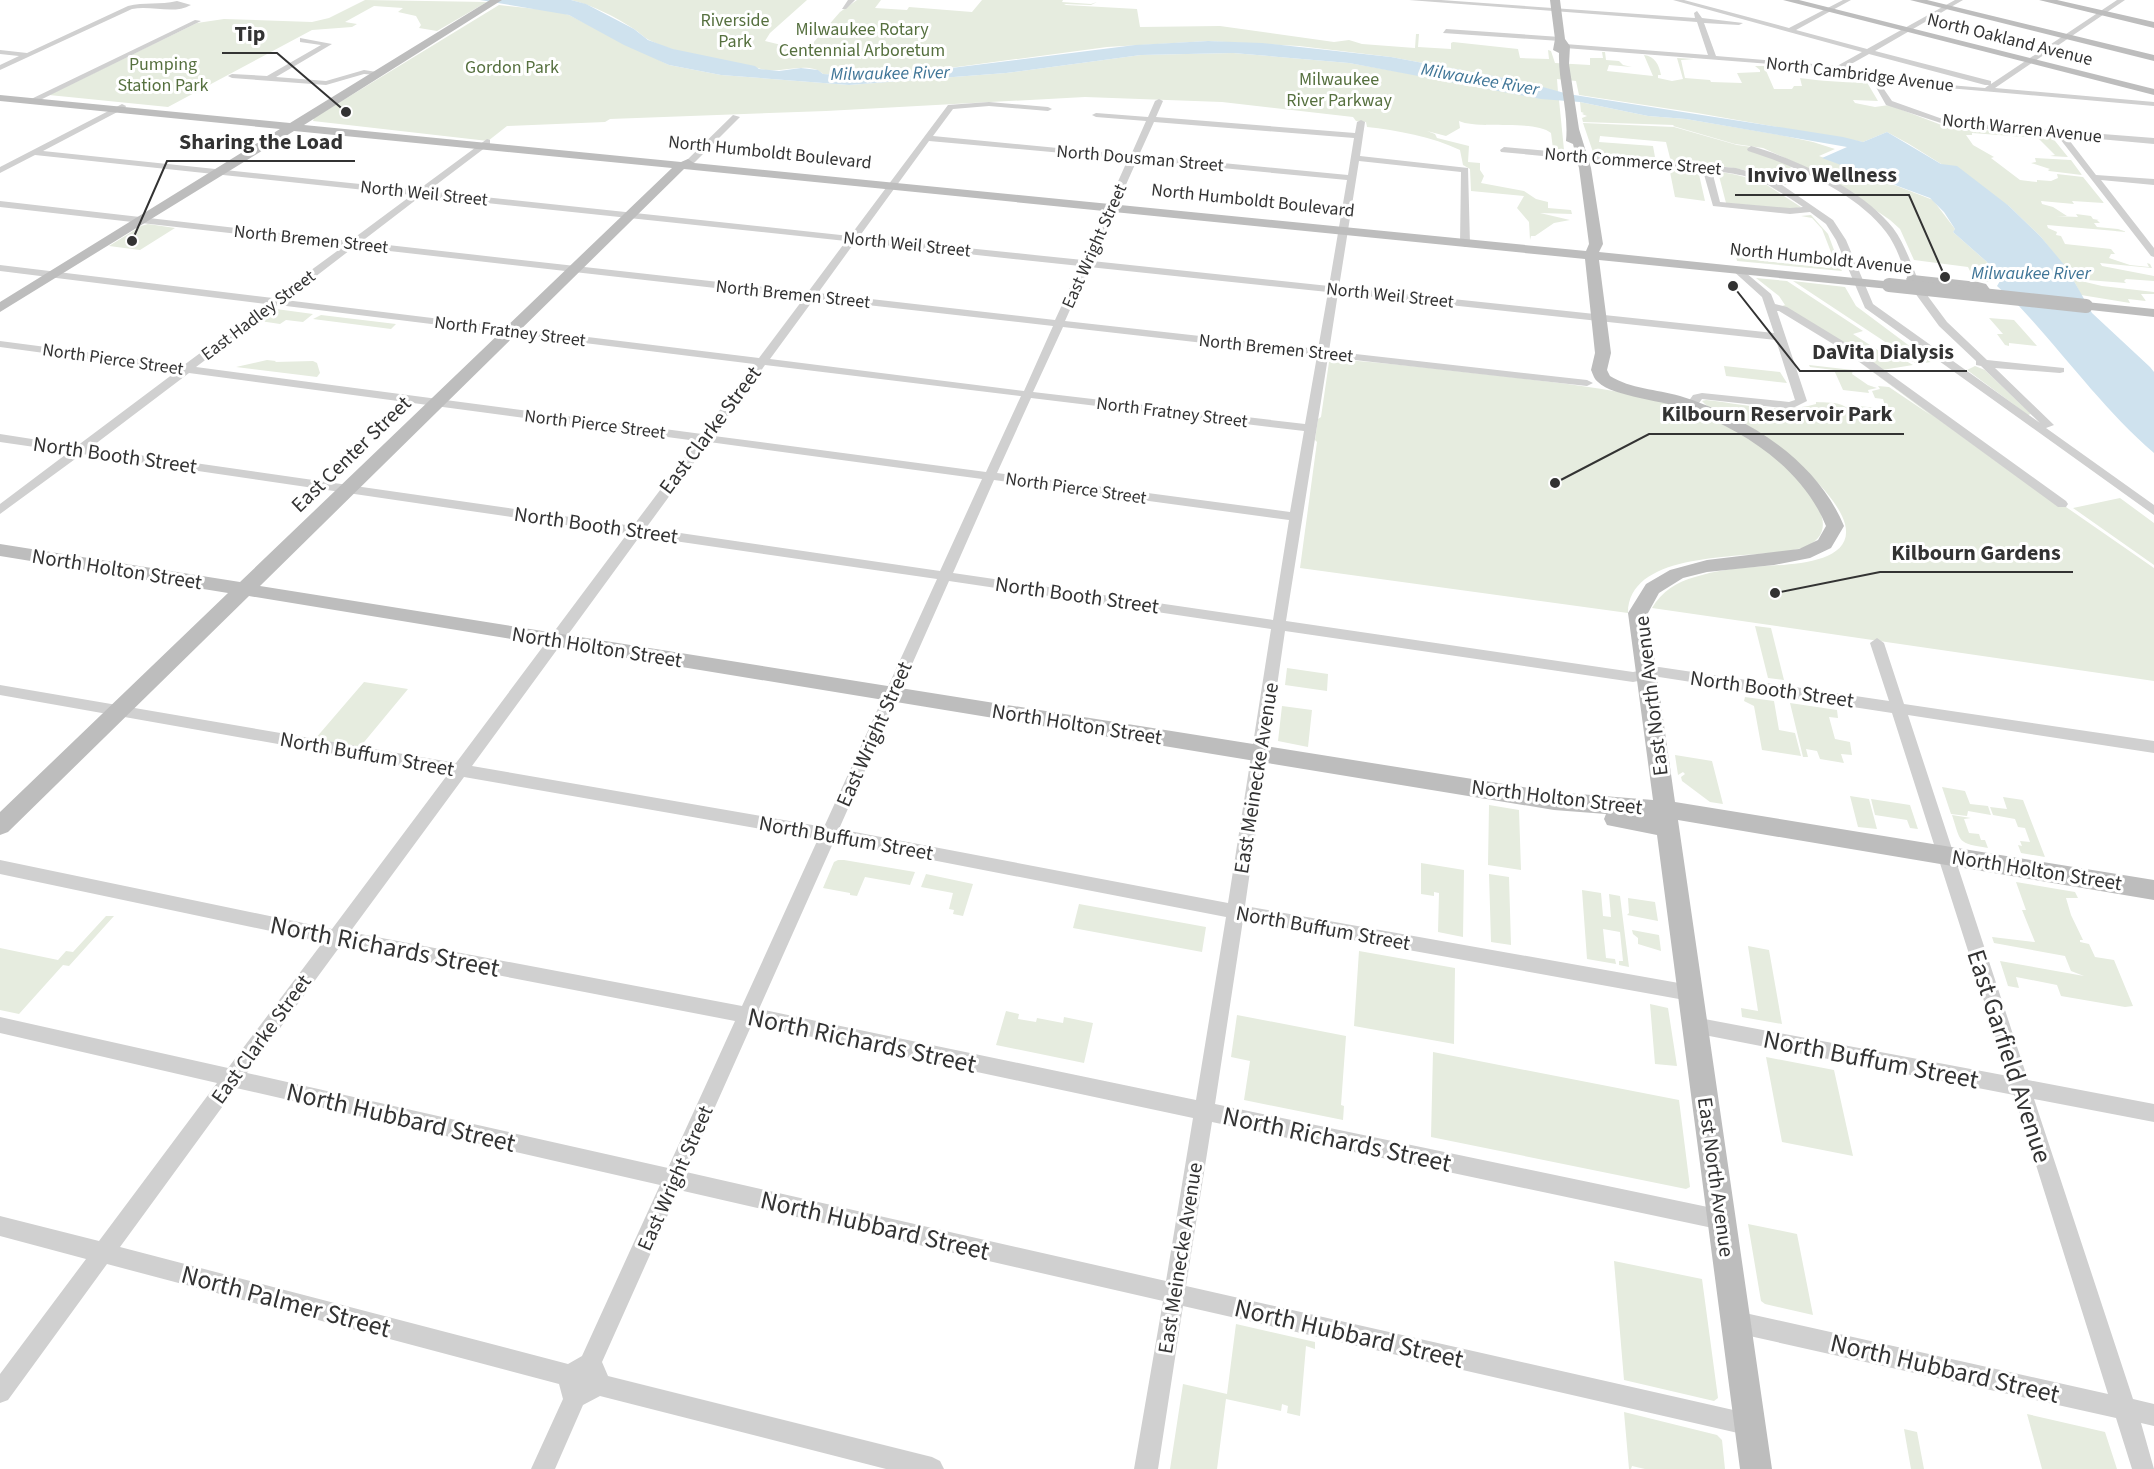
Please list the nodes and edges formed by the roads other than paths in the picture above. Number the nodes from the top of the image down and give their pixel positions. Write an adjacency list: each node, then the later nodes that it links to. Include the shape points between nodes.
1 (497, 0): 37 (main road)
2 (852, 0): 16 (street)
3 (1412, 0): 12 (street)
4 (1676, 0): 13 (street)
5 (1709, 0): 13 (street)
6 (1788, 0): 17 (main road, North Oakland Avenue)
7 (1848, 0): 17 (street)
8 (1915, 0): 15 (main road)
9 (1960, 0): 15 (street)
10 (2044, 0): 18 (main road)
11 (2122, 0): 18 (street)
12 (1556, 5): 20 (street); 28 (main road, East North Avenue)
13 (1697, 6): 20 (street); 21 (street)
14 (161, 7): 31 (street, via 130,7)
15 (1945, 7): 23 (street); 26 (main road)
16 (844, 8)
17 (1828, 10): 23 (main road, North Oakland Avenue); 24 (street)
18 (2102, 13): 22 (main road); 26 (street)
19 (197, 21): 44 (street)
20 (1700, 21): 21 (street); 32 (street)
21 (1762, 23): 24 (street)
22 (2154, 25)
23 (1904, 29): 29 (street); 34 (main road, North Oakland Avenue)
24 (1790, 30): 29 (street)
25 (1446, 31): 28 (street, North Cambridge Avenue)
26 (2066, 36): 33 (main road); 34 (street)
27 (303, 40): 39 (street, via 328,44)
28 (1563, 43): 32 (street, North Cambridge Avenue); 62 (main road, East North Avenue, via 1573,129 1579,138)
29 (1867, 51): 36 (street); 41 (street)
30 (0, 52): 31 (street)
31 (28, 55): 35 (street)
32 (1713, 58): 36 (street, North Cambridge Avenue)
33 (2154, 58)
34 (2029, 60): 41 (street); 42 (main road, North Oakland Avenue)
35 (0, 68)
36 (1838, 68): 40 (street, North Cambridge Avenue)
37 (379, 73): 39 (street, via 364,72 326,83); 53 (main road)
38 (232, 75): 39 (street)
39 (270, 77)
40 (1876, 79): 41 (street, North Cambridge Avenue); 54 (street, North Warren Avenue, via 1887,101 1952,125)
41 (1990, 87): 46 (street, North Cambridge Avenue, via 2026,94)
42 (2154, 92)
43 (0, 96): 44 (main road)
44 (35, 99): 47 (main road)
45 (1159, 101): 51 (street, East Wright Street)
46 (2154, 104)
47 (118, 108): 53 (main road); 61 (street)
48 (1048, 109): 56 (street, East Clarke Street, via 989,104 951,107)
49 (1096, 115): 51 (street)
50 (736, 117): 65 (street, East Center Street)
51 (1151, 118): 55 (street); 63 (street, East Wright Street)
52 (1361, 122): 55 (street, East Meinecke Avenue)
53 (296, 125): 58 (main road); 68 (main road)
54 (2059, 133): 57 (street, North Warren Avenue); 69 (street)
55 (1359, 136): 64 (street, East Meinecke Avenue)
56 (927, 138): 63 (street, North Dousman Street); 72 (street, East Clarke Street)
57 (2154, 141)
58 (484, 144): 65 (main road, North Humboldt Boulevard); 73 (street, East Hadley Street)
59 (1751, 149): 90 (street, via 1827,182 1879,219 1892,233)
60 (1504, 150): 62 (street, North Commerce Street)
61 (33, 153): 67 (street); 68 (street, North Weil Street)
62 (1578, 156): 66 (street, North Commerce Street); 83 (main road, East North Avenue, via 1584,243)
63 (1134, 157): 70 (street, North Dousman Street); 75 (street, East Wright Street)
64 (1355, 158): 70 (street, East Meinecke Avenue); 81 (street, via 1459,167 1466,171)
65 (686, 164): 72 (main road, North Humboldt Boulevard); 77 (main road, East Center Street)
66 (1707, 168): 76 (street, North Commerce Street, via 1765,178); 76 (street, via 1716,204 1790,211)
67 (0, 170)
68 (220, 172): 73 (street, North Weil Street); 78 (main road)
69 (2093, 177): 71 (street); 84 (street)
70 (1353, 178): 79 (street, East Meinecke Avenue)
71 (2154, 182)
72 (891, 184): 75 (main road, North Humboldt Boulevard); 80 (street, East Clarke Street)
73 (420, 193): 77 (street, North Weil Street); 82 (street, East Hadley Street)
74 (0, 204): 78 (street, North Bremen Street)
75 (1112, 206): 79 (main road, North Humboldt Boulevard); 85 (street, East Wright Street)
76 (1814, 209): 91 (street, North Commerce Street, via 1836,231)
77 (630, 215): 80 (street, North Weil Street); 87 (main road, East Center Street)
78 (143, 220): 82 (street, North Bremen Street); 89 (main road)
79 (1343, 229): 81 (main road, North Humboldt Boulevard); 92 (street, East Meinecke Avenue)
80 (851, 238): 85 (street, North Weil Street); 95 (street, East Clarke Street)
81 (1465, 241): 83 (main road, North Humboldt Boulevard)
82 (354, 244): 87 (street, North Bremen Street); 96 (street, East Hadley Street)
83 (1592, 254): 88 (main road, North Humboldt Avenue); 100 (main road, East North Avenue)
84 (2154, 254)
85 (1086, 263): 92 (street, North Weil Street); 101 (street, East Wright Street)
86 (0, 268): 89 (street, North Fratney Street)
87 (574, 269): 95 (street, North Bremen Street); 102 (main road, East Center Street)
88 (1736, 269): 91 (main road, North Humboldt Avenue); 97 (street, via 1767,296)
89 (54, 275): 96 (street, North Fratney Street); 98 (main road)
90 (1914, 280): 94 (main road, via 1968,284 1981,287)
91 (1857, 281): 94 (main road, North Humboldt Avenue, bridge); 109 (street, North Commerce Street, via 1869,306)
92 (1333, 289): 100 (street, North Weil Street); 106 (street, East Meinecke Avenue)
93 (1920, 293): 108 (street, North Commerce Street, via 1936,318)
94 (1987, 295): 99 (main road, North Humboldt Avenue, bridge)
95 (809, 296): 101 (street, North Bremen Street); 107 (street, East Clarke Street)
96 (274, 302): 102 (street, North Fratney Street); 110 (street, East Hadley Street)
97 (1771, 306): 103 (street); 124 (street, via 1783,309 1847,348)
98 (0, 308)
99 (2154, 313)
100 (1598, 317): 103 (street, North Weil Street); 105 (main road, East North Avenue)
101 (1059, 324): 106 (street, North Bremen Street); 114 (street, East Wright Street)
102 (510, 331): 107 (street, North Fratney Street); 115 (main road, East Center Street)
103 (1781, 337): 116 (street, via 1801,402 1791,406 1701,396)
104 (0, 344): 110 (street, North Pierce Street)
105 (1603, 353): 112 (main road, East North Avenue); 113 (main road, East North Avenue, via 1614,377)
106 (1323, 354): 112 (street, North Bremen Street); 117 (street, East Meinecke Avenue)
107 (760, 362): 114 (street, North Fratney Street); 119 (street, East Clarke Street)
108 (1983, 362): 109 (street); 111 (street); 121 (street, North Commerce Street)
109 (1953, 366): 121 (street, North Commerce Street)
110 (186, 369): 115 (street, North Pierce Street); 120 (street, East Hadley Street)
111 (2060, 370)
112 (1595, 381): 113 (main road)
113 (1633, 390): 116 (main road, East North Avenue)
114 (1027, 394): 117 (street, North Fratney Street); 122 (street, East Wright Street)
115 (436, 403): 119 (street, North Pierce Street); 123 (main road, East Center Street)
116 (1692, 405): 135 (main road, East North Avenue, via 1739,427 1790,464 1829,510 1834,533 1827,544 1808,554 1719,564 1660,582 1647,594 1638,613)
117 (1310, 428): 127 (street, East Meinecke Avenue)
118 (0, 438): 120 (street, North Booth Street)
119 (704, 438): 122 (street, North Pierce Street); 128 (street, East Clarke Street)
120 (81, 450): 123 (street, North Booth Street); 126 (street, East Hadley Street)
121 (2078, 455): 125 (street, North Commerce Street)
122 (990, 476): 127 (street, North Pierce Street); 130 (street, East Wright Street)
123 (347, 489): 128 (street, North Booth Street); 131 (main road, East Center Street)
124 (2062, 504)
125 (2151, 506)
126 (0, 510)
127 (1296, 517): 132 (street, East Meinecke Avenue)
128 (635, 531): 130 (street, North Booth Street); 133 (street, East Clarke Street)
129 (0, 550): 131 (main road, North Holton Street)
130 (945, 576): 132 (street, North Booth Street); 137 (street, East Wright Street)
131 (244, 590): 133 (main road, North Holton Street); 139 (main road, East Center Street)
132 (1279, 625): 135 (street, North Booth Street, via 1633,677); 141 (street, East Meinecke Avenue)
133 (554, 640): 137 (main road, North Holton Street); 142 (street, East Clarke Street)
134 (1877, 643): 138 (street, East Garfield Avenue)
135 (1647, 674): 138 (street, North Booth Street, via 1659,672); 143 (main road, East North Avenue)
136 (0, 690): 139 (street, North Buffum Street)
137 (892, 695): 141 (main road, North Holton Street); 145 (street, East Wright Street)
138 (1898, 708): 140 (street, North Booth Street); 146 (street, East Garfield Avenue)
139 (118, 711): 142 (street, North Buffum Street); 144 (main road, East Center Street)
140 (2154, 747)
141 (1260, 753): 143 (main road, North Holton Street, via 1577,803 1600,816); 149 (street, East Meinecke Avenue)
142 (460, 770): 145 (street, North Buffum Street); 150 (street, East Clarke Street)
143 (1667, 818): 146 (main road, North Holton Street); 151 (main road, East North Avenue)
144 (0, 826)
145 (829, 834): 149 (street, North Buffum Street); 152 (street, East Wright Street)
146 (1945, 855): 148 (main road, North Holton Street); 156 (street, East Garfield Avenue)
147 (0, 867): 150 (street, North Richards Street)
148 (2154, 890)
149 (1236, 912): 151 (street, North Buffum Street); 157 (street, East Meinecke Avenue)
150 (336, 937): 152 (street, North Richards Street); 155 (street, East Clarke Street)
151 (1690, 993): 154 (main road, East North Avenue)
152 (747, 1015): 157 (street, North Richards Street); 159 (street, East Wright Street)
153 (0, 1025): 155 (street, North Hubbard Street)
154 (1694, 1025): 156 (street, North Buffum Street); 160 (main road, East North Avenue)
155 (232, 1079): 159 (street, North Hubbard Street); 162 (street, East Clarke Street)
156 (2020, 1088): 158 (street, North Buffum Street); 167 (street, East Garfield Avenue)
157 (1203, 1111): 160 (street, North Richards Street); 163 (street, East Meinecke Avenue)
158 (2154, 1113)
159 (674, 1179): 163 (street, North Hubbard Street); 165 (street, East Wright Street)
160 (1722, 1220): 164 (main road, East North Avenue)
161 (0, 1226): 162 (street, North Palmer Street)
162 (102, 1253): 165 (street, North Palmer Street); 166 (street, East Clarke Street)
163 (1174, 1292): 169 (street, North Hubbard Street); 172 (street, East Meinecke Avenue)
164 (1736, 1322): 167 (street, North Hubbard Street); 169 (main road, East North Avenue)
165 (583, 1380): 170 (street, East Wright Street); 171 (street, North Palmer Street)
166 (0, 1392)
167 (2124, 1408): 168 (street, North Hubbard Street); 174 (street, East Garfield Avenue)
168 (2154, 1415)
169 (1751, 1425): 173 (main road, East North Avenue)
170 (543, 1469)
171 (932, 1469)
172 (1146, 1469)
173 (1756, 1469)
174 (2144, 1469)

